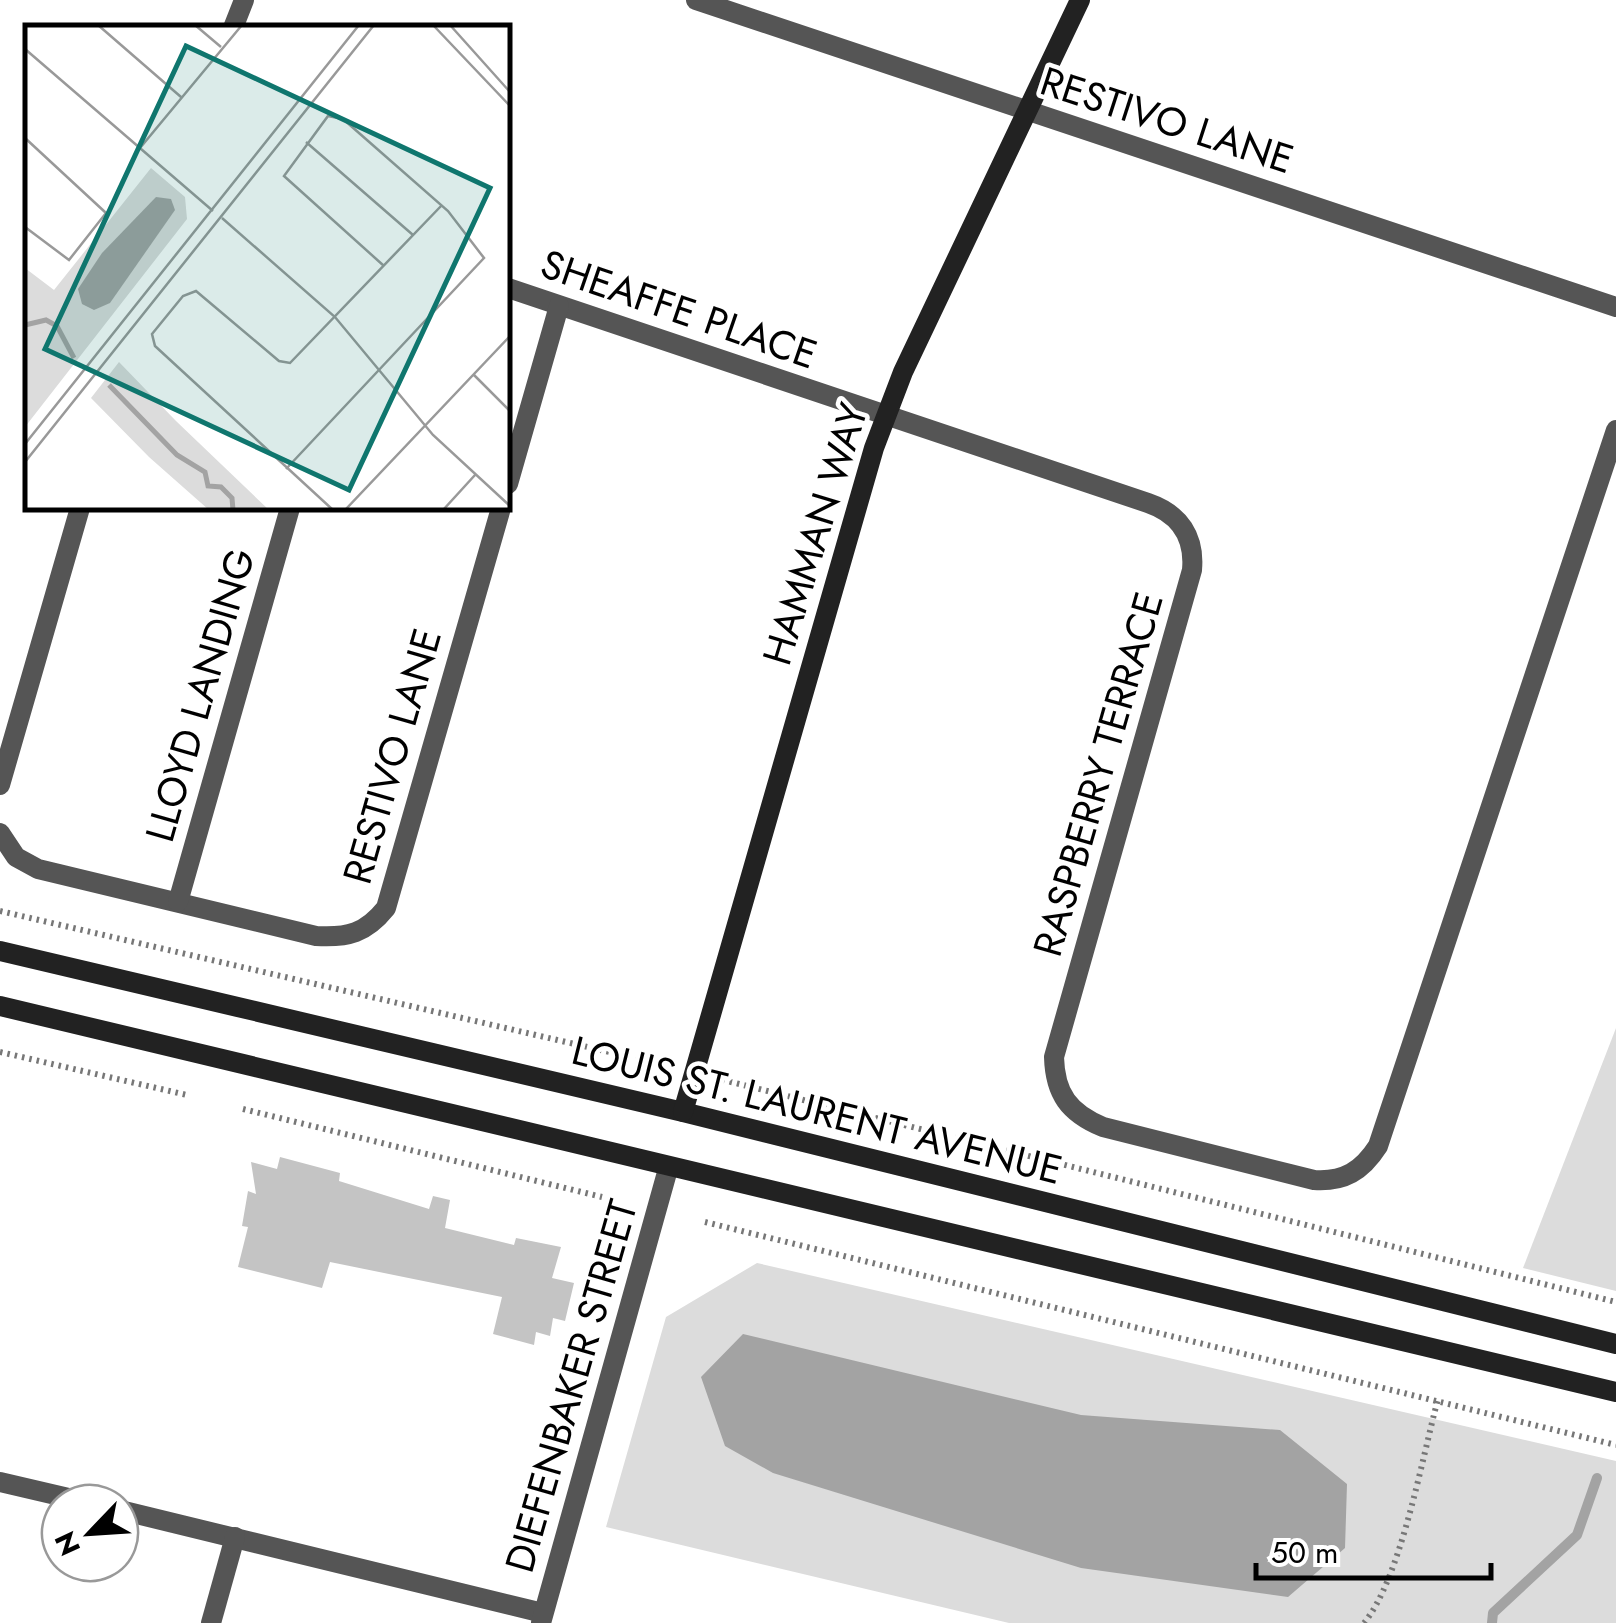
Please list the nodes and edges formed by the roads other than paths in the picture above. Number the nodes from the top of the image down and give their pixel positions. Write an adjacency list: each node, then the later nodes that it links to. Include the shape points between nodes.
1 (244, 0): 4 (street)
2 (696, 0): 5 (street, RESTIVO LANE)
3 (1080, 0): 5 (main road, HAMMAN WAY)
4 (234, 25)
5 (1027, 110): 8 (street, RESTIVO LANE); 9 (main road, HAMMAN WAY)
6 (510, 289): 7 (street, SHEAFFE PLACE)
7 (559, 306): 9 (street, SHEAFFE PLACE); 11 (street)
8 (1616, 307)
9 (886, 416): 10 (street, RASPBERRY TERRACE, via 1164,509 1188,533 1192,570 1054,1058 1054,1080 1080,1118 1332,1181 1366,1164 1378,1146); 20 (main road, HAMMAN WAY)
10 (1616, 430)
11 (510, 477)
12 (79, 510): 15 (street)
13 (289, 510): 17 (street, LLOYD LANDING)
14 (500, 510): 17 (street, RESTIVO LANE, via 386,908 372,926 356,935 316,936)
15 (0, 785)
16 (0, 833): 17 (street, RESTIVO LANE, via 16,858 38,869)
17 (178, 902)
18 (0, 951): 20 (main road, LOUIS ST. LAURENT AVENUE)
19 (0, 1006): 21 (main road)
20 (683, 1112): 22 (main road, LOUIS ST. LAURENT AVENUE)
21 (668, 1169): 23 (main road); 28 (street, DIEFENBAKER STREET)
22 (1616, 1344)
23 (1616, 1392)
24 (0, 1482): 25 (street)
25 (40, 1491)
26 (140, 1515): 27 (street)
27 (235, 1538): 28 (street); 29 (street)
28 (542, 1618)
29 (211, 1623)

